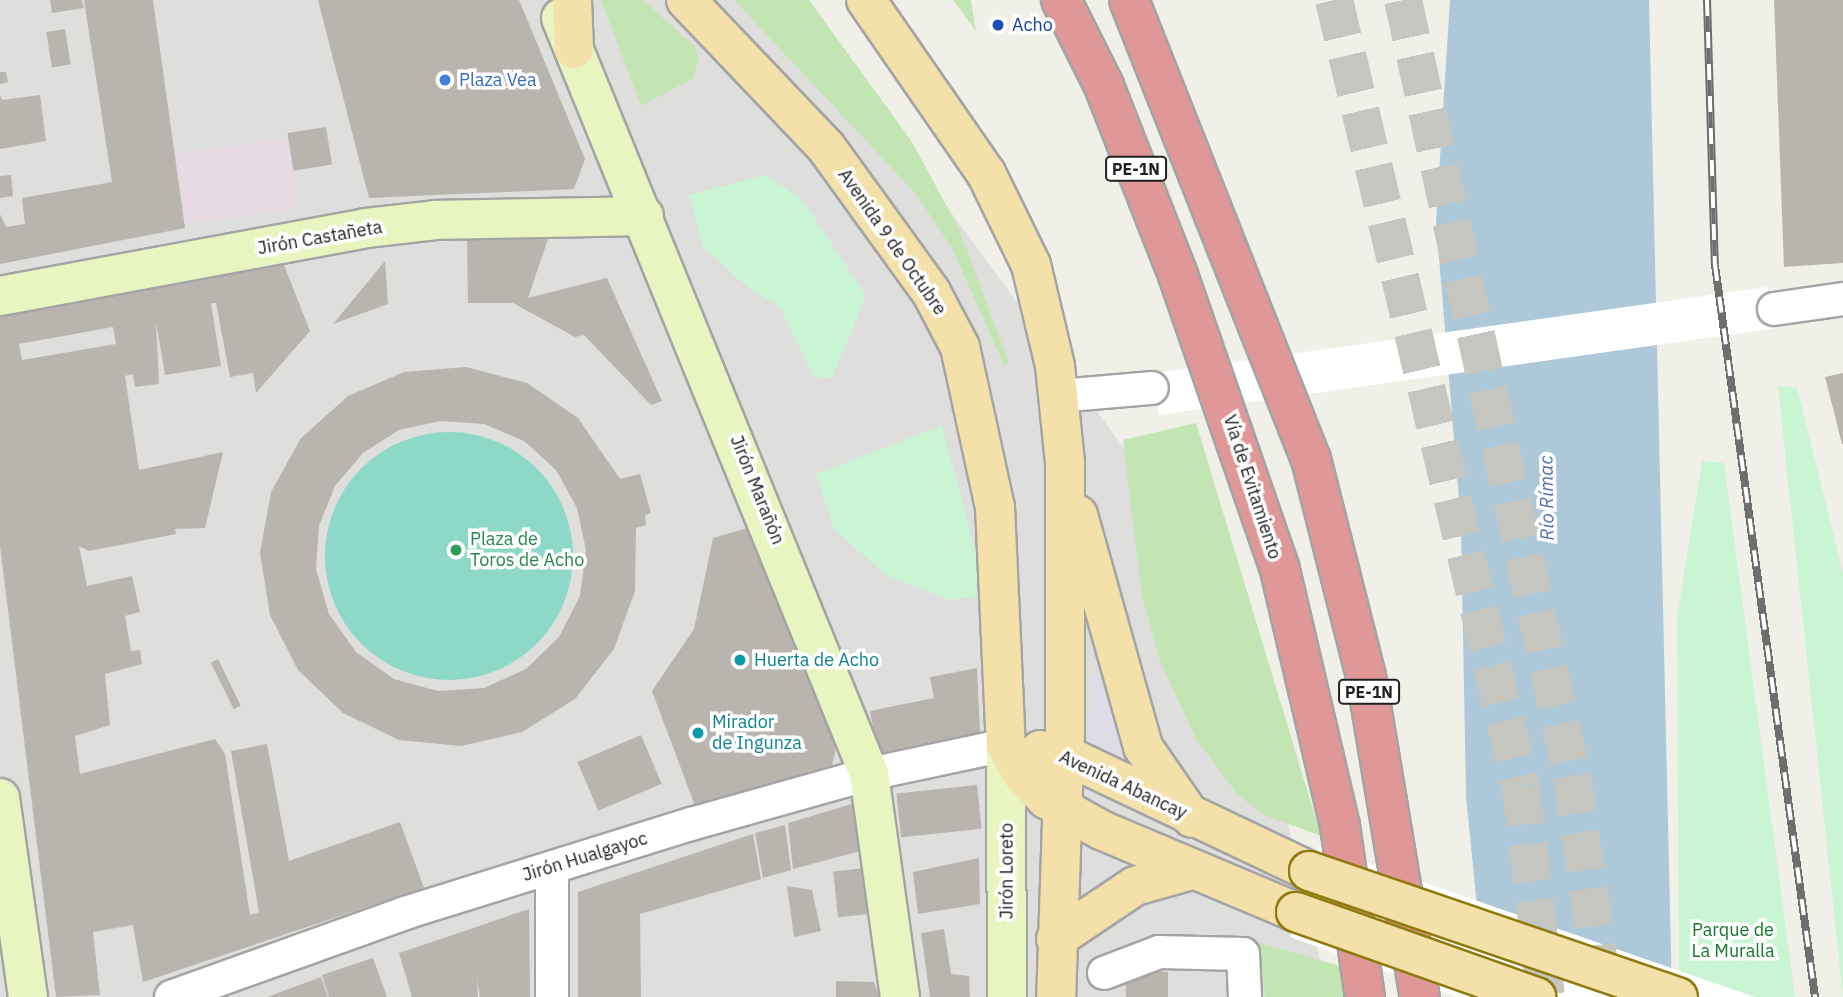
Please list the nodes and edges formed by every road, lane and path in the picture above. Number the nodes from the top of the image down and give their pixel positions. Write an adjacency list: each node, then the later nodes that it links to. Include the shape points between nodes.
1 (553, 0): 7 (street, Jirón Marañón)
2 (572, 0): 7 (main road)
3 (866, 0): 13 (main road, via 934,94 1003,207 1031,265)
4 (1061, 0): 32 (highway, Vía de Evitamiento / PE-1N, via 1104,86 1178,275 1280,570 1340,826)
5 (1129, 0): 33 (highway, PE-1N, via 1311,459 1366,676)
6 (689, 2): 15 (main road, Avenida 9 de Octubre, via 826,147 925,282 960,347 995,507)
7 (574, 49): 8 (street, Jirón Marañón)
8 (644, 216): 9 (street, Jirón Castañeta, via 436,220 366,228); 17 (street, Jirón Marañón)
9 (0, 296)
10 (1843, 299): 11 (street)
11 (1774, 309)
12 (1152, 388): 13 (street)
13 (1058, 396): 14 (main road)
14 (1065, 462): 16 (main road); 20 (main road, via 1125,699 1151,762)
15 (1006, 746): 16 (main road, Avenida Abancay); 17 (street, Jirón Hualgayoc); 19 (main road, via 1032,787); 29 (street, Jirón Loreto)
16 (1063, 754): 19 (main road); 20 (main road, Avenida Abancay)
17 (869, 774): 21 (street, Jirón Hualgayoc); 28 (street, Jirón Marañón)
18 (0, 798): 25 (street)
19 (1061, 808): 22 (main road); 23 (main road)
20 (1192, 818): 35 (main road, Avenida Abancay, bridge, via 1309,871)
21 (552, 868): 26 (street, Jirón Hualgayoc); 27 (street)
22 (1192, 870): 23 (main road, via 1135,886); 34 (main road, bridge)
23 (1056, 939): 30 (main road)
24 (1104, 978): 31 (street, via 1159,952 1243,954)
25 (28, 997)
26 (171, 997)
27 (552, 997)
28 (900, 997)
29 (1007, 997)
30 (1056, 997)
31 (1245, 997)
32 (1365, 997)
33 (1420, 997)
34 (1536, 997)
35 (1678, 997)

